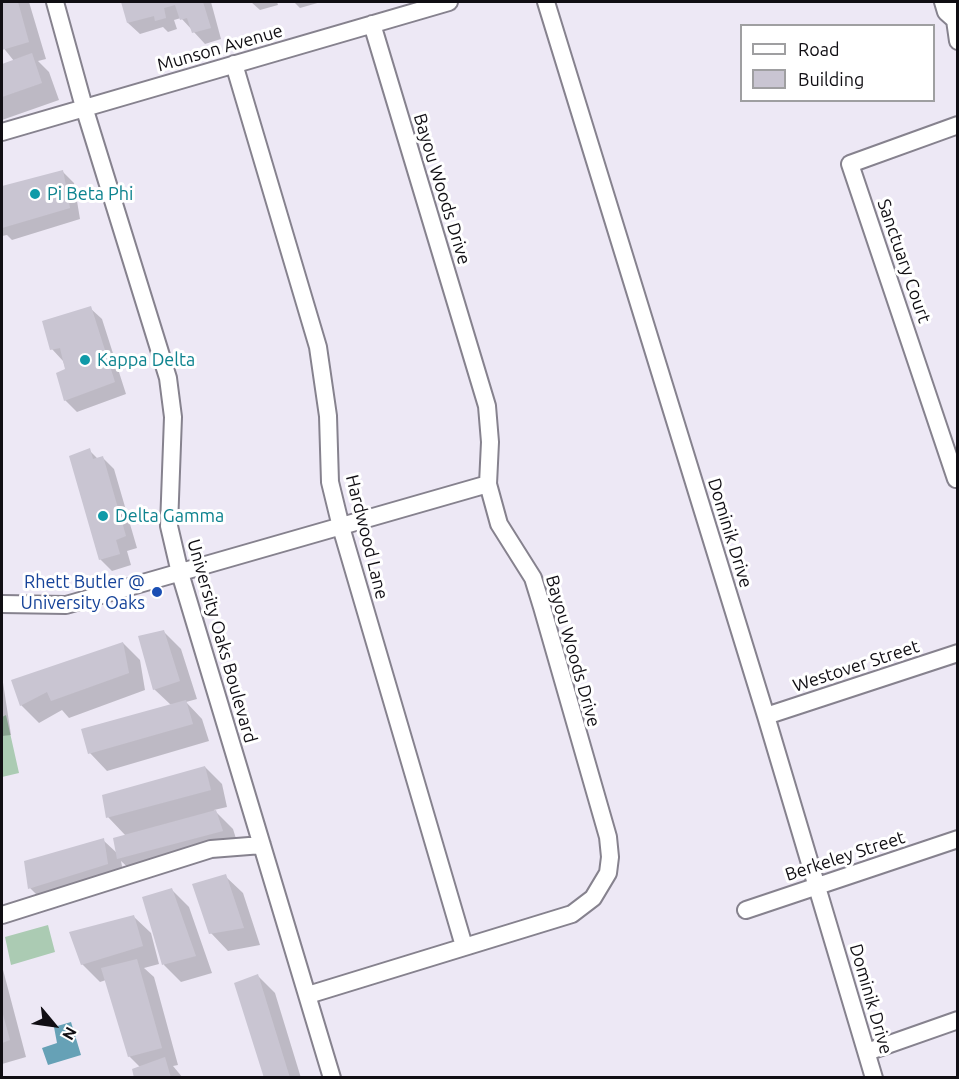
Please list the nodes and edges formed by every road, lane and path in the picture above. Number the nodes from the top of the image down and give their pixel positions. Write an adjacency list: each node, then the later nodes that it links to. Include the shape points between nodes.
1 (55, 2): 10 (street, University Oaks Boulevard)
2 (449, 2): 7 (street, Munson Avenue)
3 (546, 2): 19 (street, Dominik Drive)
4 (943, 2): 6 (street, via 946,12)
5 (957, 2): 6 (street)
6 (955, 20): 8 (street)
7 (372, 24): 9 (street, Munson Avenue); 14 (street, Bayou Woods Drive, via 487,406)
8 (957, 41)
9 (234, 64): 10 (street, Munson Avenue); 15 (street, Hardwood Lane, via 318,347 328,416 330,482)
10 (84, 107): 12 (street, Munson Avenue); 16 (street, University Oaks Boulevard, via 168,378 173,417 169,526)
11 (957, 125): 13 (street, Sanctuary Court, via 850,164)
12 (2, 132)
13 (956, 479)
14 (488, 484): 15 (street); 25 (street, Bayou Woods Drive, via 499,524 532,578 542,607 608,837 610,857 608,873 593,898 572,914)
15 (340, 527): 16 (street); 25 (street, Hardwood Lane)
16 (180, 573): 17 (street, via 66,605); 21 (street, University Oaks Boulevard)
17 (2, 604)
18 (957, 653): 19 (street, Westover Street)
19 (766, 716): 22 (street, Dominik Drive)
20 (957, 839): 22 (street, Berkeley Street)
21 (262, 845): 24 (street, via 211,849); 26 (street, University Oaks Boulevard)
22 (818, 885): 23 (street, Berkeley Street); 28 (street, Dominik Drive)
23 (746, 910)
24 (2, 915)
25 (464, 946): 26 (street, Bayou Woods Drive)
26 (308, 995): 29 (street, University Oaks Boulevard)
27 (957, 1020): 28 (street)
28 (867, 1052): 30 (street, Dominik Drive)
29 (332, 1077)
30 (874, 1077)

